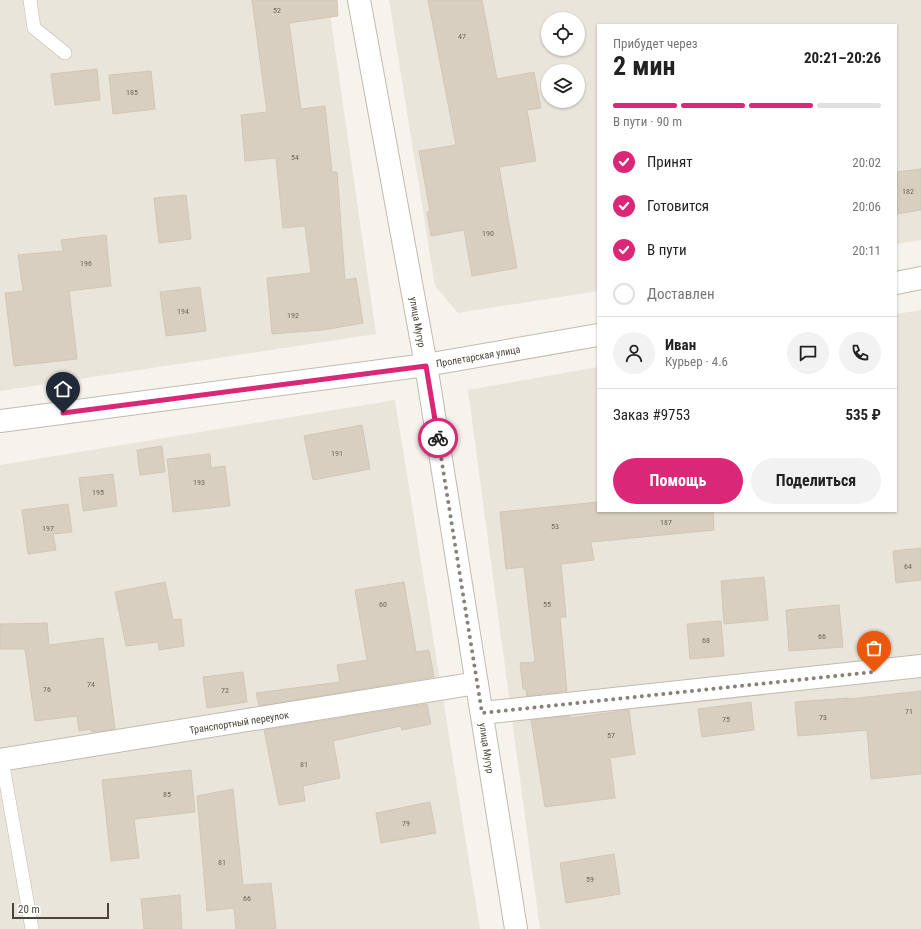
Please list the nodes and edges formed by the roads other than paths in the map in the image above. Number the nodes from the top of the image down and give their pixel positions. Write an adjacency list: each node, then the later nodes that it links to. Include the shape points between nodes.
1 (30, 0): 3 (lane, via 34,28)
2 (359, 0): 7 (street, улица Мугур)
3 (65, 53)
4 (921, 278): 5 (street)
5 (897, 283)
6 (597, 335): 7 (street, Пролетарская улица)
7 (426, 366): 8 (street, Пролетарская улица); 10 (street, улица Мугур)
8 (0, 421)
9 (921, 666): 11 (street)
10 (477, 683): 11 (street, улица Мугур); 12 (street, Транспортный переулок)
11 (482, 713): 14 (street, улица Мугур)
12 (1, 760): 13 (lane)
13 (32, 929)
14 (516, 929)

